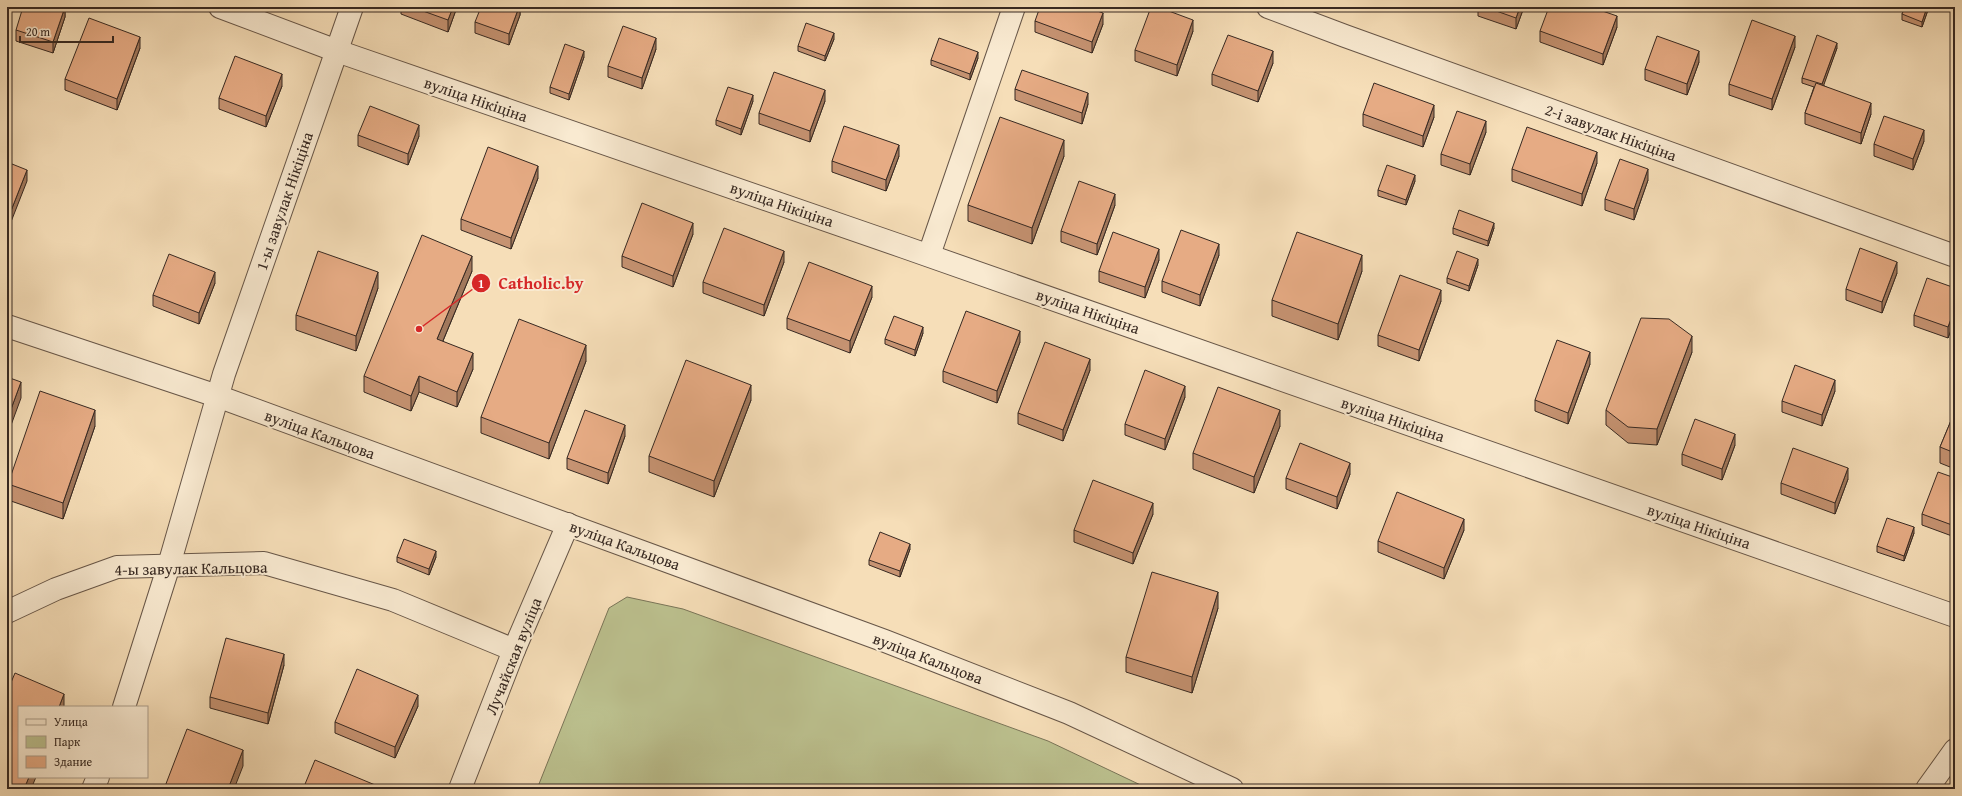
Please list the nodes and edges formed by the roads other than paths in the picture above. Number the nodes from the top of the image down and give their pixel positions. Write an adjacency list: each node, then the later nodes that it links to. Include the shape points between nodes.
1 (220, 7): 5 (street, вуліца Нікіціна)
2 (352, 7): 5 (street, 1-ы завулак Нікіціна)
3 (1014, 7): 6 (street)
4 (1268, 7): 7 (street, 2-і завулак Нікіціна)
5 (337, 51): 6 (street, вуліца Нікіціна); 9 (street, 1-ы завулак Нікіціна)
6 (929, 255): 13 (street, вуліца Нікіціна)
7 (1955, 256)
8 (7, 326): 9 (street, вуліца Кальцова)
9 (217, 396): 10 (street, вуліца Кальцова); 11 (street, 1-ы завулак Нікіціна)
10 (568, 524): 14 (street, Лучайская вуліца); 20 (street, вуліца Кальцова, via 885,641 1069,713)
11 (169, 566): 12 (street, 4-ы завулак Кальцова, via 117,567 56,589); 14 (street, 4-ы завулак Кальцова, via 264,563 392,600); 15 (street, 1-ы завулак Нікіціна)
12 (7, 612)
13 (1955, 616)
14 (514, 650): 19 (street, Лучайская вуліца)
15 (124, 706)
16 (1955, 750): 21 (street)
17 (98, 778): 18 (street)
18 (93, 789)
19 (460, 789)
20 (1232, 789)
21 (1927, 789)

